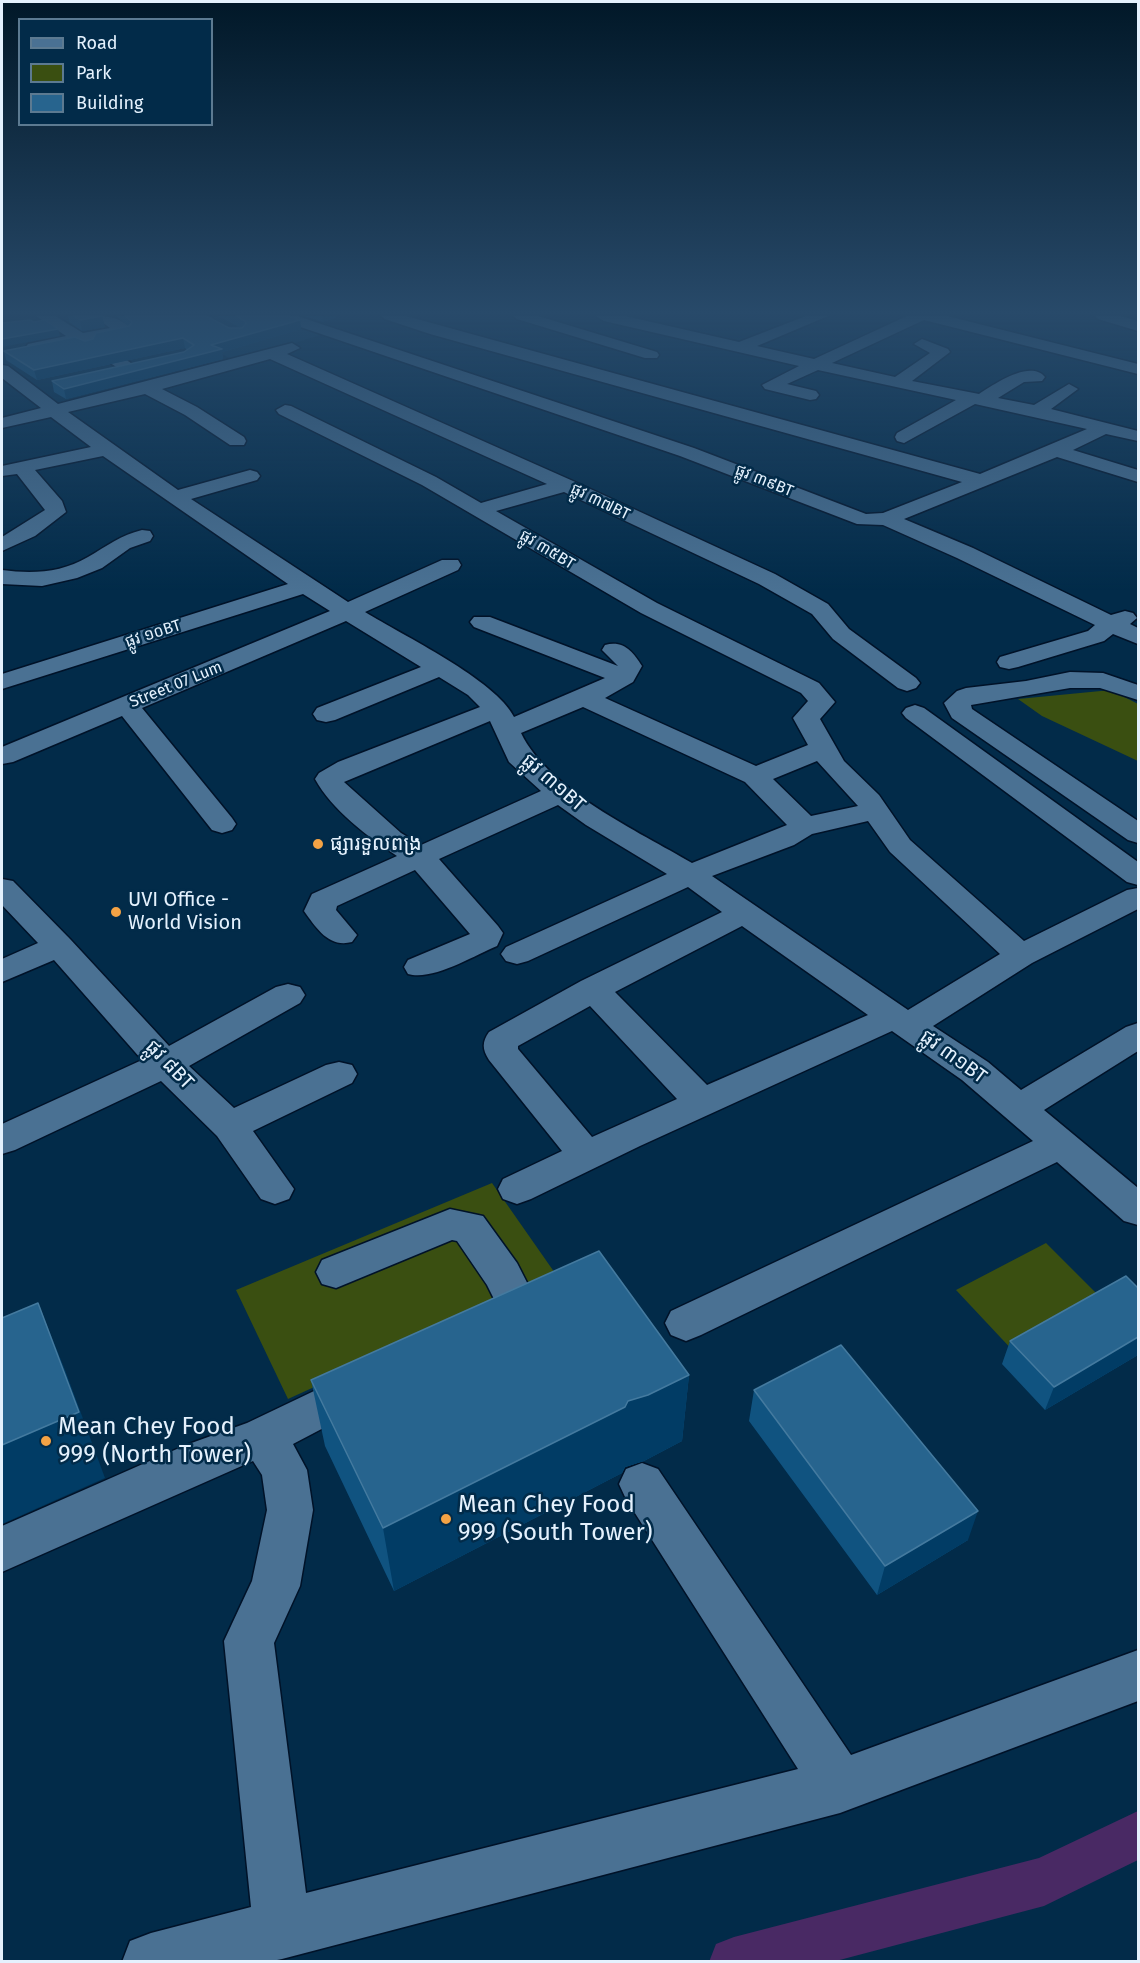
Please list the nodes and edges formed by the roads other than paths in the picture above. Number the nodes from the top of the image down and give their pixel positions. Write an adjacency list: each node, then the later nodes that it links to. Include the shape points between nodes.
1 (49, 408): 12 (street, ផ្លូវ ៣១BT)
2 (71, 408): 12 (street)
3 (185, 408): 17 (street)
4 (389, 408): 25 (street, ផ្លូវ ៣៧BT)
5 (555, 408): 28 (street, ផ្លូវ ៣៩BT, via 687,452 842,513 864,520)
6 (715, 408): 24 (street)
7 (960, 408): 16 (street)
8 (1022, 408): 11 (street)
9 (1042, 408): 11 (street)
10 (285, 410): 27 (street, ផ្លូវ ៣៥BT)
11 (1037, 411): 14 (street)
12 (54, 412): 13 (street); 18 (street, ផ្លូវ ៣១BT)
13 (2, 423)
14 (1103, 428): 15 (street); 19 (street, ផ្លូវ ៣៩BT)
15 (1138, 436)
16 (904, 437)
17 (237, 441)
18 (106, 450): 20 (street); 26 (street, ផ្លូវ ៣១BT)
19 (1056, 450): 23 (street); 24 (street, ផ្លូវ ៣៩BT)
20 (22, 467): 21 (street); 30 (street, via 55,505 56,512)
21 (2, 472)
22 (250, 476): 26 (street)
23 (1138, 476)
24 (982, 481): 28 (street, ផ្លូវ ៣៩BT)
25 (566, 485): 27 (street); 44 (street, ផ្លូវ ៣៧BT, via 799,596 820,609 859,649)
26 (175, 497): 33 (street, ផ្លូវ ៣១BT)
27 (478, 510): 51 (street, ផ្លូវ ៣៥BT, via 649,608 810,688 822,702 806,718)
28 (886, 519): 37 (street, via 987,563)
29 (142, 536): 32 (street, via 117,544 105,556 80,568 37,581)
30 (2, 545)
31 (450, 565): 34 (street, Street 07 Lum)
32 (2, 577)
33 (305, 586): 34 (street, ផ្លូវ ៣១BT); 43 (street, ផ្លូវ ១០BT)
34 (348, 611): 41 (street, ផ្លូវ ៣១BT); 47 (street, Street 07 Lum)
35 (1138, 613): 37 (street)
36 (482, 622): 42 (street)
37 (1110, 624): 38 (street); 40 (street, via 1096,636)
38 (1138, 637)
39 (614, 650): 42 (street, via 630,666)
40 (1009, 662)
41 (440, 668): 49 (street); 50 (street, ផ្លូវ ៣១BT, via 477,690)
42 (624, 677): 46 (street)
43 (2, 682)
44 (907, 683)
45 (1138, 693): 58 (street, via 1103,681 1070,680 966,696 957,703 961,713)
46 (584, 698): 50 (street); 53 (street)
47 (127, 705): 52 (street, Street 07 Lum); 56 (street)
48 (915, 713): 61 (street)
49 (326, 714)
50 (502, 719): 54 (street, ផ្លូវ ៣១BT, via 519,756); 59 (street, via 357,764 329,779 335,790 391,839)
51 (823, 749): 53 (street); 55 (street)
52 (3, 756)
53 (755, 776): 57 (street)
54 (560, 793): 59 (street); 60 (street, ផ្លូវ ៣១BT)
55 (875, 811): 57 (street); 68 (street, via 900,846)
56 (222, 824)
57 (802, 827): 60 (street, via 782,839)
58 (1138, 834)
59 (421, 858): 65 (street, via 323,901 320,911); 69 (street, via 486,933 486,939)
60 (689, 874): 64 (street, ផ្លូវ ៣១BT); 67 (street)
61 (1138, 876)
62 (2, 888): 66 (street, ផ្លូវ ៨BT)
63 (1138, 897): 68 (street)
64 (744, 913): 71 (street); 73 (street, ផ្លូវ ៣១BT)
65 (341, 935)
66 (59, 946): 70 (street); 75 (street, ផ្លូវ ៨BT)
67 (517, 954)
68 (1021, 956): 73 (street)
69 (420, 968)
70 (2, 971)
71 (593, 989): 77 (street); 82 (street, via 501,1040 501,1051)
72 (288, 995): 75 (street)
73 (902, 1020): 77 (street); 78 (street, ផ្លូវ ៣១BT, via 975,1071)
74 (1138, 1035): 78 (street)
75 (165, 1064): 79 (street, ផ្លូវ ៨BT); 80 (street)
76 (339, 1074): 79 (street)
77 (702, 1103): 82 (street)
78 (1019, 1108): 81 (street, ផ្លូវ ៣១BT)
79 (230, 1126): 83 (street, ផ្លូវ ៨BT)
80 (2, 1140)
81 (1062, 1143): 85 (street, ផ្លូវ ៣១BT); 87 (street)
82 (587, 1156): 84 (street)
83 (275, 1189)
84 (517, 1189)
85 (1138, 1210)
86 (336, 1272): 88 (street, via 450,1224 469,1227 503,1275 519,1308)
87 (686, 1323)
88 (466, 1335)
89 (391, 1372): 90 (street)
90 (263, 1437): 92 (street, via 202,1460); 95 (street, via 284,1470 291,1510 276,1586 249,1641)
91 (642, 1484): 94 (street)
92 (2, 1550)
93 (1138, 1676): 94 (street)
94 (840, 1786): 95 (street)
95 (282, 1930): 96 (street)
96 (151, 1962)

